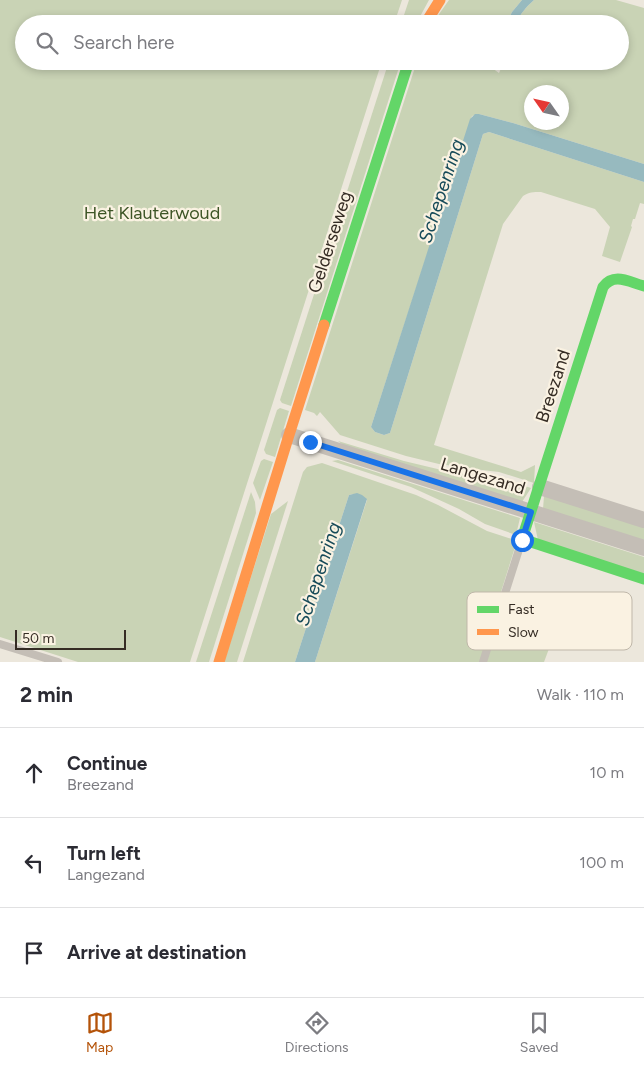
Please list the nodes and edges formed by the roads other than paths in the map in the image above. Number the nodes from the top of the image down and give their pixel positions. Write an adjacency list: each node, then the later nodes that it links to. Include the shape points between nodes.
1 (440, 0): 2 (street)
2 (430, 15)
3 (406, 70): 5 (street, Gelderseweg)
4 (644, 286): 6 (street, Breezand, via 616,278 606,282)
5 (289, 435): 7 (street, Langezand); 16 (street, Gelderseweg)
6 (540, 487): 7 (street, Breezand); 8 (street, Langezand)
7 (531, 512): 9 (street, Breezand); 10 (street, Langezand)
8 (644, 520)
9 (522, 540): 11 (street); 12 (lane)
10 (644, 548)
11 (644, 579)
12 (505, 592)
13 (0, 644): 15 (lane)
14 (487, 650): 17 (lane)
15 (58, 662)
16 (218, 662)
17 (483, 662)

